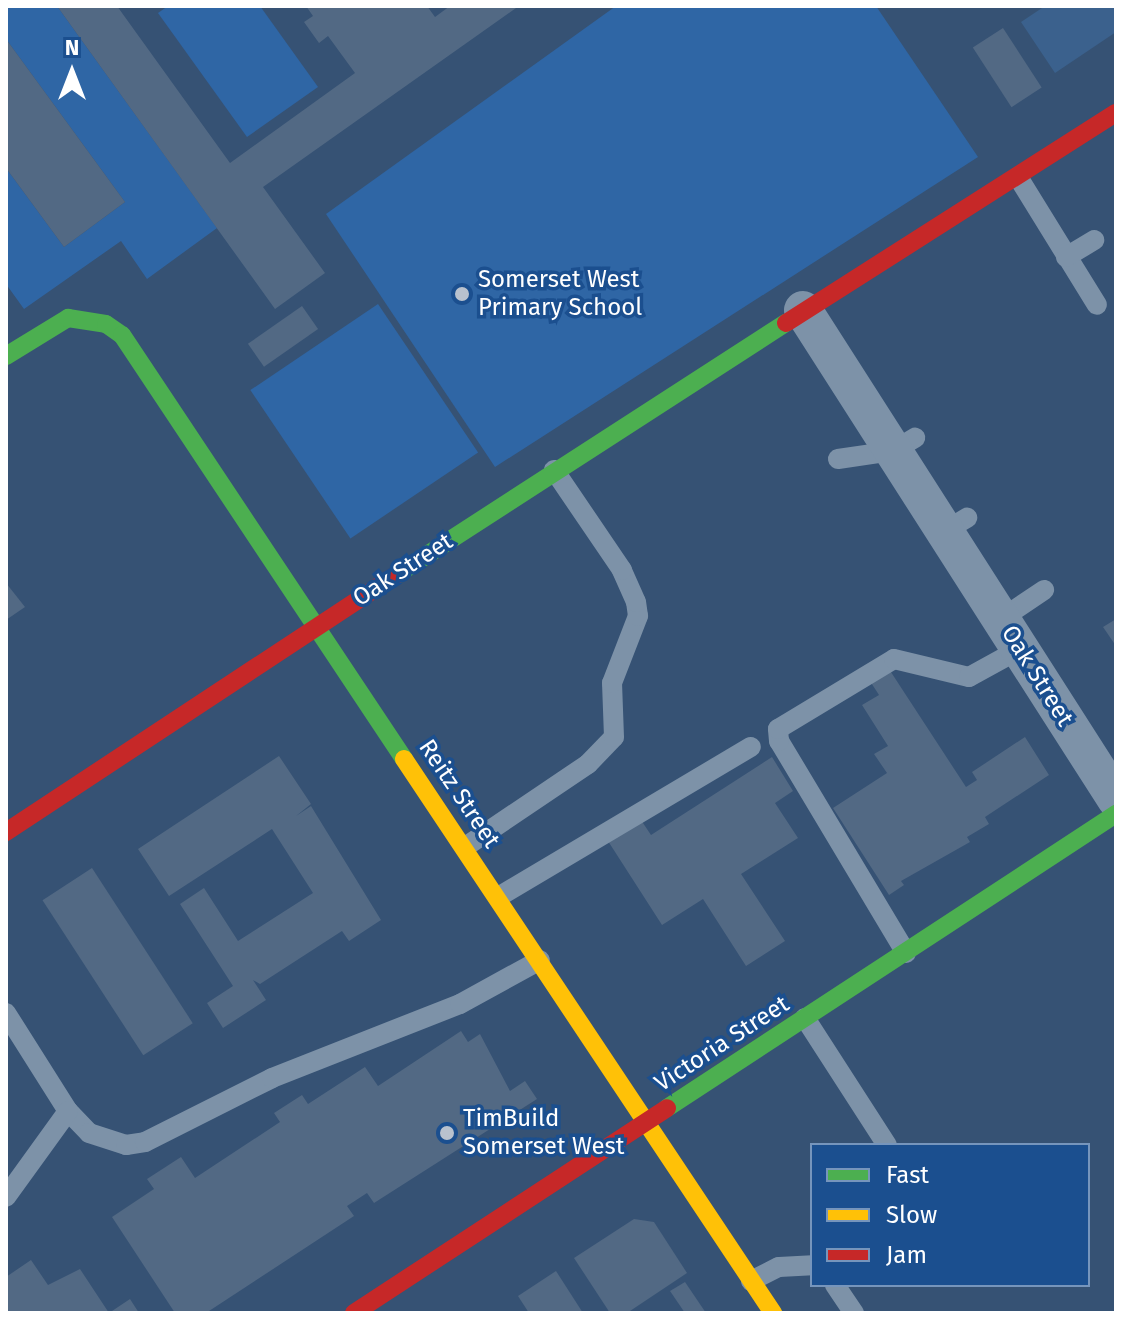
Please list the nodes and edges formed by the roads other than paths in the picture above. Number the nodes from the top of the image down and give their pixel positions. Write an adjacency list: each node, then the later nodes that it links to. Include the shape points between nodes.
1 (1116, 113): 2 (street, Oak Street)
2 (1018, 177): 4 (lane); 6 (street, Oak Street)
3 (1094, 240): 4 (lane)
4 (1066, 257): 5 (lane)
5 (1097, 305)
6 (803, 310): 8 (street, Oak Street); 10 (street, Oak Street)
7 (6, 356): 12 (street, Reitz Street, via 54,322 88,318 122,335)
8 (904, 445): 9 (lane); 13 (street, Oak Street, via 956,524)
9 (838, 459)
10 (554, 470): 12 (street, Oak Street); 18 (lane, via 622,570 636,602 638,616 612,683 614,737 588,764)
11 (1044, 590): 13 (lane)
12 (319, 626): 17 (street, Oak Street); 18 (street, Reitz Street)
13 (1010, 634): 15 (street, Oak Street); 20 (lane, via 969,677 894,659 778,729 779,741)
14 (751, 747): 19 (lane)
15 (1116, 799)
16 (1116, 814): 20 (street, Victoria Street)
17 (6, 832)
18 (465, 847): 19 (street, Reitz Street)
19 (498, 897): 21 (street, Reitz Street)
20 (906, 953): 23 (street, Victoria Street)
21 (540, 960): 24 (lane, via 460,1004 272,1078 145,1142 107,1143); 25 (street, Reitz Street)
22 (6, 1013): 24 (lane)
23 (805, 1018): 25 (street, Victoria Street); 26 (lane)
24 (68, 1111): 27 (lane)
25 (647, 1122): 29 (street, Reitz Street); 31 (street, Victoria Street)
26 (886, 1143)
27 (6, 1197)
28 (810, 1265): 29 (lane, via 779,1267)
29 (751, 1281): 32 (street, Reitz Street)
30 (836, 1287): 33 (lane)
31 (354, 1313)
32 (773, 1313)
33 (854, 1313)

